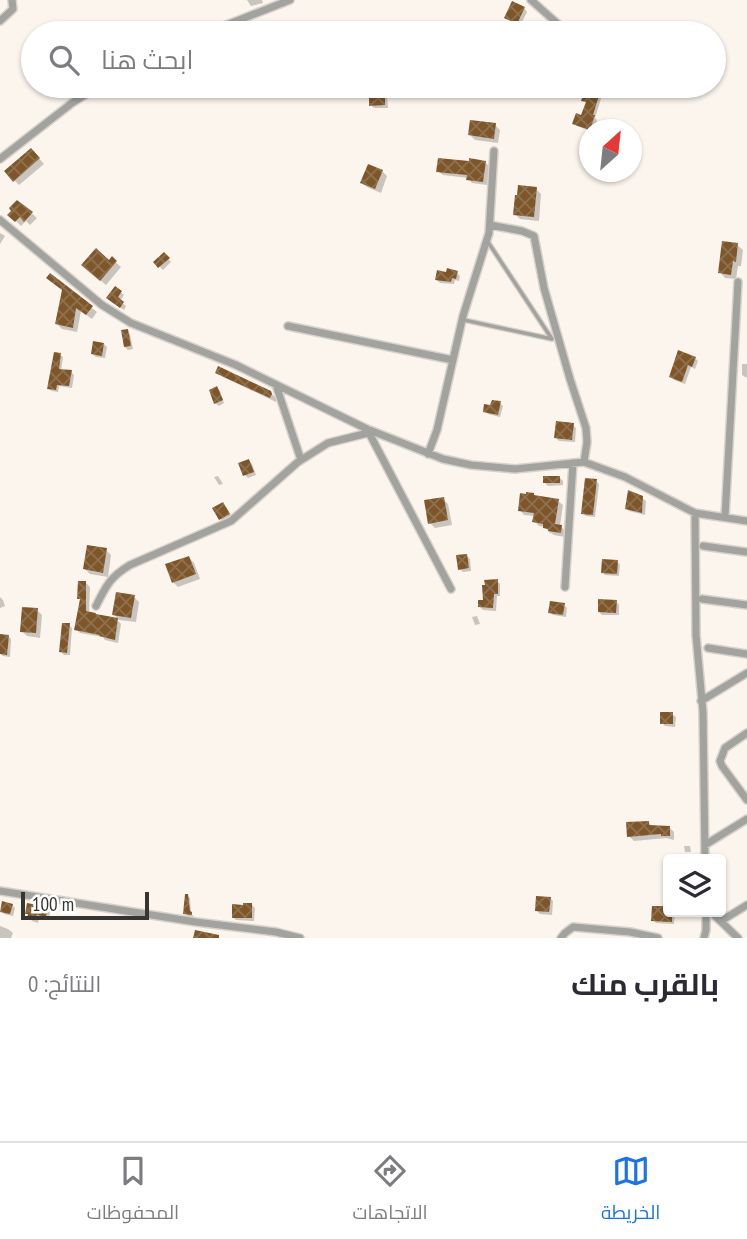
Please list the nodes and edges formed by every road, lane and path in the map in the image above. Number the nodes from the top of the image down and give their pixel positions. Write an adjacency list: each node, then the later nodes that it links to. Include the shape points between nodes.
1 (12, 0): 4 (street, via 13,9)
2 (290, 0): 5 (street)
3 (531, 0): 6 (street)
4 (0, 21)
5 (237, 21)
6 (555, 21)
7 (80, 98): 9 (street)
8 (494, 152): 11 (street)
9 (0, 159)
10 (0, 220): 18 (street, via 117,315)
11 (490, 225): 12 (street); 16 (street, via 534,236)
12 (486, 240): 14 (street); 16 (lane)
13 (738, 282): 25 (street)
14 (462, 319): 16 (lane); 17 (street)
15 (288, 326): 17 (street)
16 (555, 339): 22 (street, via 586,428)
17 (453, 360): 20 (street)
18 (276, 385): 19 (street); 21 (street)
19 (368, 431): 20 (street); 21 (street, via 328,443); 30 (street)
20 (428, 454): 23 (street, via 471,465 515,469)
21 (301, 460): 32 (street, via 231,521 118,572)
22 (584, 462): 23 (street); 24 (street)
23 (573, 463): 29 (street)
24 (695, 513): 25 (street); 37 (street)
25 (725, 517): 26 (street)
26 (747, 521)
27 (703, 545): 28 (street)
28 (747, 552)
29 (565, 587)
30 (451, 589)
31 (702, 599): 33 (street)
32 (96, 606)
33 (747, 606)
34 (708, 648): 35 (street)
35 (747, 654)
36 (747, 673): 37 (street)
37 (701, 701): 41 (street)
38 (747, 733): 39 (street, via 725,748 720,761)
39 (747, 800)
40 (747, 819): 41 (street)
41 (705, 845): 42 (street)
42 (705, 854)
43 (0, 891): 48 (street)
44 (747, 905): 47 (street)
45 (706, 917): 51 (street)
46 (717, 917): 47 (street)
47 (721, 921): 52 (street)
48 (298, 938)
49 (561, 938): 50 (street, via 573,927)
50 (658, 938)
51 (704, 938)
52 (738, 938)

